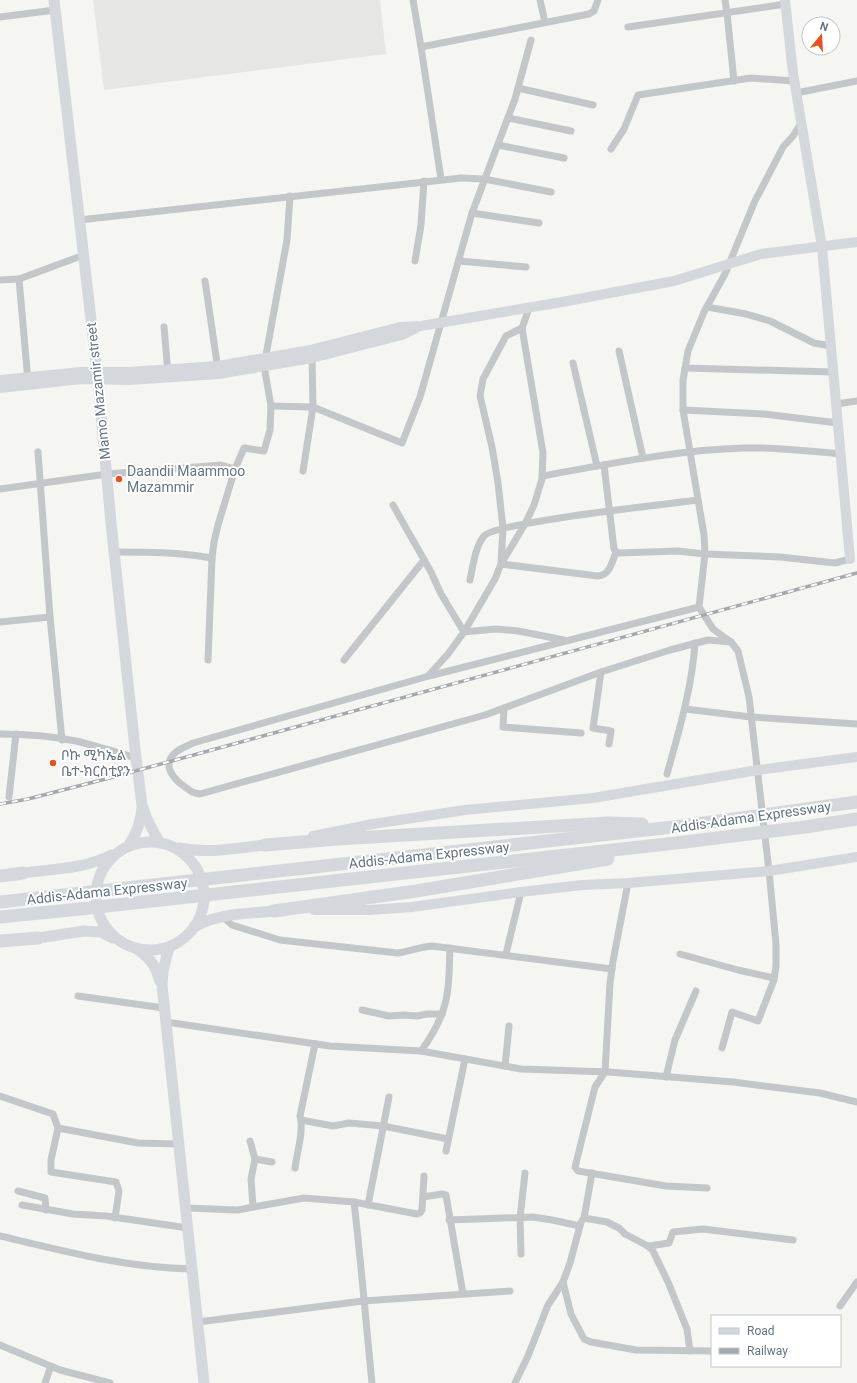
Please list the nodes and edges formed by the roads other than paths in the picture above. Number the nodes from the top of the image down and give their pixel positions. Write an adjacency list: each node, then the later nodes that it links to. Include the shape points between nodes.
1 (413, 0): 12 (street)
2 (540, 0): 9 (street)
3 (598, 0): 9 (street, via 594,11 589,14)
4 (725, 0): 7 (street)
5 (786, 2): 7 (street); 14 (street)
6 (55, 5): 8 (street); 31 (main road, Mamo Mazamir street)
7 (727, 13): 10 (street); 13 (street)
8 (0, 17)
9 (545, 22): 12 (street)
10 (628, 27)
11 (531, 40): 16 (street)
12 (421, 47): 25 (street)
13 (734, 81): 14 (street, via 751,78); 23 (street, via 638,95 624,129)
14 (794, 81): 17 (street)
15 (857, 81): 17 (street)
16 (518, 88): 18 (street); 19 (street)
17 (796, 93): 20 (street)
18 (593, 105)
19 (508, 118): 21 (street); 22 (street)
20 (801, 123): 34 (street); 38 (street, via 784,146 754,203)
21 (571, 131)
22 (498, 145): 24 (street); 26 (street)
23 (611, 149)
24 (564, 158)
25 (441, 179): 26 (street); 27 (street)
26 (484, 179): 28 (street); 30 (street)
27 (424, 181): 29 (street); 37 (street)
28 (551, 192)
29 (290, 196): 31 (street); 52 (street, via 286,240)
30 (472, 213): 32 (street); 36 (street)
31 (79, 220): 35 (main road, Mamo Mazamir street)
32 (539, 223)
33 (857, 242): 34 (street)
34 (822, 247): 38 (street, via 761,254); 49 (street)
35 (84, 255): 40 (street); 58 (main road, Mamo Mazamir street)
36 (459, 261): 39 (street); 45 (street)
37 (415, 262)
38 (730, 264): 43 (street); 44 (street, via 674,281)
39 (526, 267)
40 (19, 279): 41 (street); 60 (street)
41 (0, 280)
42 (205, 281): 55 (street)
43 (707, 307): 49 (street, via 770,321 814,343); 54 (street, via 688,351)
44 (529, 308): 45 (street); 48 (street)
45 (441, 322): 46 (street); 65 (street, via 420,397 402,443)
46 (421, 326): 51 (street, via 402,335); 52 (street, via 400,328)
47 (164, 327): 57 (street)
48 (522, 328): 76 (street, via 543,453); 83 (street, via 506,336 483,379 480,396 492,447)
49 (831, 346): 56 (street)
50 (619, 350): 71 (street)
51 (312, 358): 52 (street); 65 (street)
52 (264, 362): 55 (street); 64 (street)
53 (573, 363): 72 (street)
54 (685, 368): 56 (street); 66 (street)
55 (218, 370): 57 (street)
56 (833, 372): 63 (street)
57 (168, 373): 58 (street, via 129,380)
58 (97, 376): 60 (street); 75 (main road, Mamo Mazamir street)
59 (0, 380): 60 (street)
60 (28, 381): 61 (street)
61 (0, 388)
62 (857, 402): 63 (street)
63 (836, 404): 67 (street)
64 (271, 406): 65 (street); 73 (street, via 270,430 264,451 244,448)
65 (313, 407): 74 (street)
66 (682, 410): 67 (street, via 764,414); 68 (street)
67 (838, 422): 70 (street)
68 (690, 451): 70 (street, via 745,448); 71 (street); 79 (street)
69 (38, 452): 77 (street)
70 (841, 454): 88 (street)
71 (643, 458): 72 (street)
72 (600, 465): 76 (street); 81 (street)
73 (235, 469): 75 (street, via 221,465); 87 (street, via 218,525)
74 (302, 471)
75 (107, 474): 77 (street); 84 (main road, Mamo Mazamir street)
76 (542, 476): 82 (street, via 534,505)
77 (41, 484): 78 (street); 93 (street)
78 (0, 490)
79 (698, 500): 81 (street); 86 (street)
80 (393, 505): 89 (street)
81 (609, 511): 82 (street); 85 (street)
82 (525, 524): 83 (street); 90 (street)
83 (502, 528): 90 (street); 91 (street, via 484,535 478,546)
84 (114, 552): 87 (street, via 163,552); 113 (main road, Mamo Mazamir street)
85 (616, 552): 86 (street, via 678,551); 90 (street, via 607,573 603,575)
86 (706, 554): 88 (street, via 780,557 835,563); 92 (street)
87 (212, 558): 99 (street)
88 (850, 559)
89 (424, 560): 95 (street); 100 (street)
90 (501, 564): 95 (street)
91 (470, 580)
92 (699, 607): 96 (street); 97 (street, via 713,629)
93 (50, 617): 94 (street); 110 (street)
94 (0, 622)
95 (464, 632): 96 (street, via 518,630); 102 (street)
96 (568, 640): 102 (street)
97 (731, 642): 98 (street, via 708,640); 105 (street, via 738,651)
98 (695, 643): 101 (street); 104 (street, via 694,667)
99 (208, 660)
100 (344, 660)
101 (601, 672): 103 (street); 111 (street, via 593,728 611,731)
102 (428, 676): 103 (street, via 194,743 177,752 170,761 169,768 172,776 192,793 200,794)
103 (504, 708): 107 (street, via 503,728)
104 (685, 709): 105 (street); 115 (street)
105 (752, 717): 106 (street); 114 (street)
106 (857, 724)
107 (581, 733)
108 (0, 734): 109 (street)
109 (16, 734): 110 (street); 116 (street)
110 (62, 740): 113 (street, via 76,741)
111 (609, 744)
112 (857, 757): 114 (street)
113 (136, 758): 118 (main road, Mamo Mazamir street)
114 (758, 770): 124 (street, via 593,798 465,810); 128 (street)
115 (667, 774)
116 (9, 797)
117 (857, 802): 120 (highway, Addis-Adama Expressway)
118 (142, 805): 121 (main road); 123 (main road, via 137,833)
119 (857, 819): 122 (highway, Addis-Adama Expressway)
120 (682, 826): 124 (highway, via 608,823); 133 (highway, Addis-Adama Expressway)
121 (159, 842): 123 (main road); 125 (main road)
122 (685, 842): 134 (highway, via 658,850 526,873); 136 (highway, Addis-Adama Expressway)
123 (129, 845): 126 (main road)
124 (265, 845): 125 (main road, via 218,851 196,851)
125 (175, 847): 137 (main road, via 188,857 198,871 204,888 204,905)
126 (117, 852): 129 (main road, via 99,861 77,866); 139 (main road, via 99,876 95,893 97,911 105,926)
127 (857, 857): 128 (street)
128 (769, 871): 131 (street); 148 (street, via 776,944)
129 (23, 873): 130 (highway)
130 (0, 875)
131 (628, 883): 132 (street); 147 (street)
132 (521, 892): 134 (street, via 412,907); 145 (street)
133 (0, 902)
134 (274, 911): 135 (main road)
135 (222, 916): 137 (main road); 144 (street, via 232,925 280,940 398,953 419,947)
136 (0, 917)
137 (193, 928): 142 (main road, via 188,935)
138 (38, 938): 139 (main road, via 84,931 102,932); 140 (highway); 141 (street)
139 (117, 939): 143 (main road)
140 (0, 942)
141 (0, 947)
142 (169, 947): 143 (main road, via 152,950); 149 (main road)
143 (136, 948): 149 (main road, via 153,962)
144 (450, 948): 145 (street); 154 (street, via 448,985)
145 (506, 954): 147 (street)
146 (680, 954): 148 (street)
147 (612, 969): 162 (street)
148 (774, 978): 158 (street, via 758,1021 732,1012)
149 (162, 985): 152 (main road)
150 (696, 991): 163 (street, via 675,1040)
151 (78, 996): 152 (street)
152 (164, 1008): 155 (main road)
153 (362, 1010): 154 (street, via 390,1016)
154 (442, 1014): 159 (street)
155 (166, 1022): 157 (street); 172 (main road)
156 (509, 1026): 161 (street)
157 (315, 1044): 159 (street); 167 (street)
158 (722, 1048)
159 (421, 1051): 160 (street)
160 (465, 1059): 161 (street); 170 (street)
161 (505, 1066): 162 (street)
162 (605, 1072): 163 (street); 178 (street, via 595,1087 574,1167 578,1171)
163 (666, 1077): 166 (street, via 820,1093)
164 (0, 1096): 169 (street, via 53,1114)
165 (389, 1097): 168 (street)
166 (857, 1102)
167 (301, 1120): 168 (street, via 333,1126); 176 (street, via 302,1132)
168 (383, 1126): 170 (street); 185 (street)
169 (58, 1128): 172 (street, via 138,1143); 189 (street, via 51,1172 116,1182 119,1191)
170 (448, 1139): 173 (street)
171 (250, 1141): 174 (street)
172 (179, 1144): 187 (main road)
173 (446, 1151)
174 (255, 1158): 175 (street); 186 (street, via 251,1179)
175 (272, 1162)
176 (295, 1168)
177 (525, 1173): 190 (street)
178 (592, 1173): 180 (street, via 666,1186); 191 (street)
179 (424, 1176): 182 (street)
180 (707, 1188)
181 (18, 1191): 188 (street, via 45,1198)
182 (423, 1197): 185 (street, via 422,1210 417,1214); 192 (street, via 446,1195)
183 (354, 1202): 185 (street); 186 (street, via 304,1198); 204 (street)
184 (22, 1205): 188 (street)
185 (368, 1206)
186 (253, 1207): 187 (street, via 238,1210)
187 (186, 1208): 194 (main road)
188 (46, 1210): 189 (street)
189 (115, 1218): 194 (street)
190 (520, 1218): 192 (street); 193 (street, via 532,1217); 198 (street)
191 (584, 1218): 193 (street); 197 (street, via 607,1222)
192 (449, 1220): 203 (street)
193 (580, 1226): 200 (street)
194 (188, 1228): 199 (main road)
195 (0, 1236): 199 (street, via 112,1261 168,1269)
196 (793, 1240): 197 (street, via 703,1229 674,1232 669,1243)
197 (649, 1246): 209 (street, via 668,1282 687,1329)
198 (520, 1254)
199 (192, 1269): 206 (main road)
200 (563, 1282): 209 (street, via 571,1314 584,1339 636,1350); 216 (street, via 548,1305)
201 (857, 1282): 205 (street)
202 (510, 1291): 203 (street)
203 (463, 1294): 204 (street)
204 (363, 1301): 206 (street); 215 (street)
205 (840, 1306)
206 (198, 1322): 214 (main road)
207 (0, 1346): 210 (street)
208 (711, 1350): 209 (street)
209 (690, 1351)
210 (51, 1366): 211 (street); 212 (street)
211 (96, 1381): 213 (street)
212 (45, 1383)
213 (110, 1383)
214 (204, 1383)
215 (372, 1383)
216 (516, 1383)

